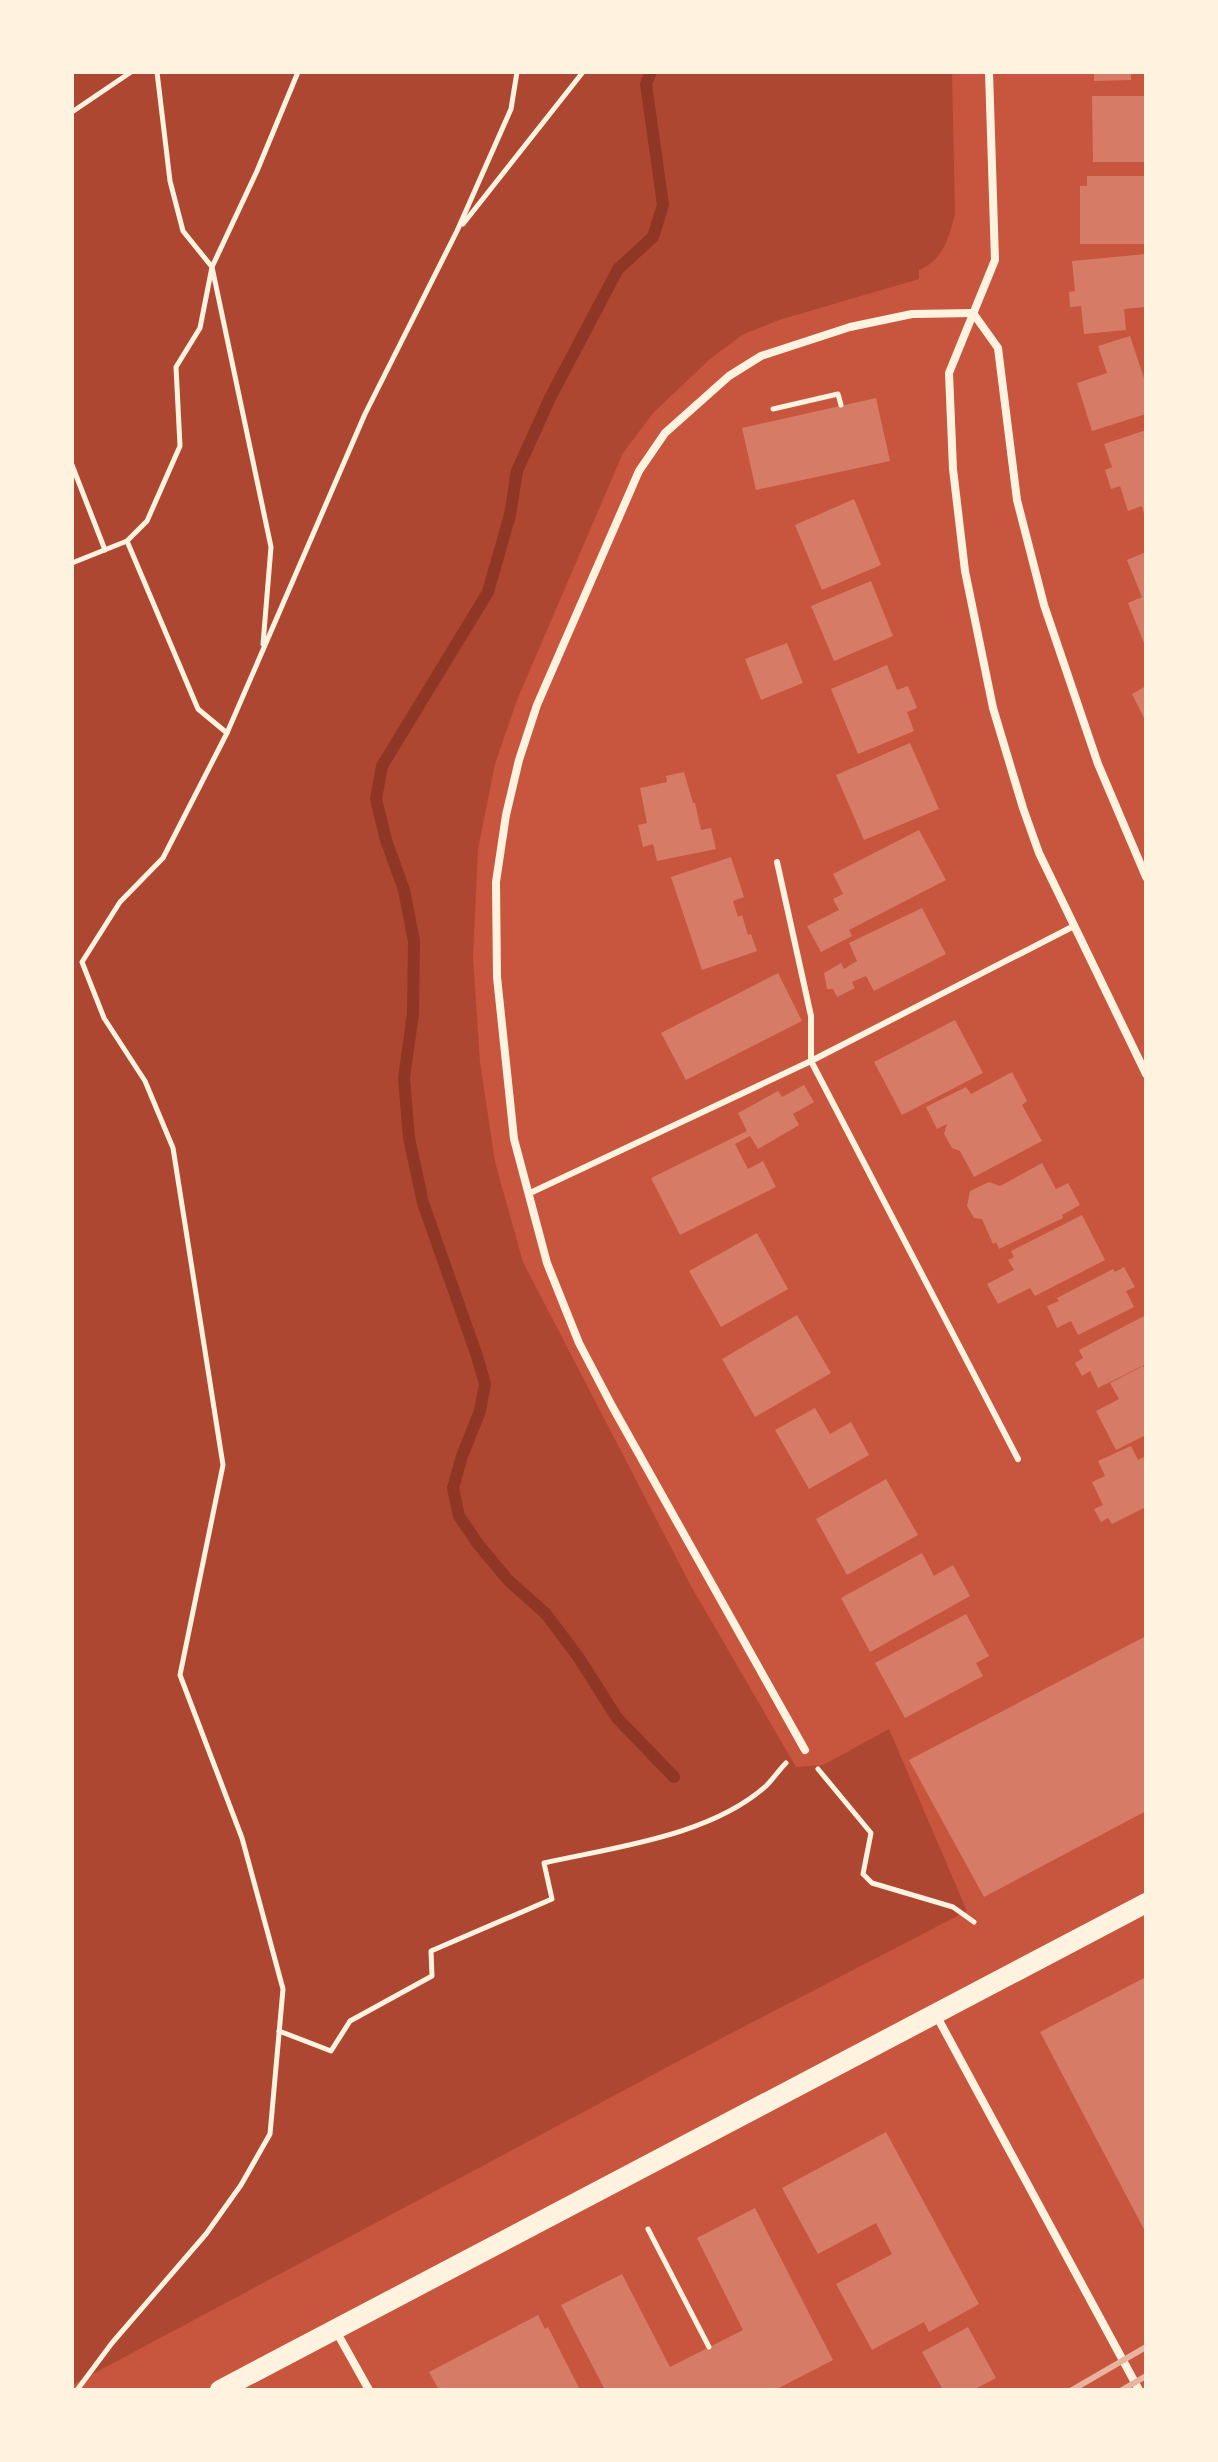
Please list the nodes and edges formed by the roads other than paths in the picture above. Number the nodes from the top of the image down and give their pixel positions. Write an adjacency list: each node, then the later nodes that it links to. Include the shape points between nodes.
1 (989, 72): 2 (street, via 995,260)
2 (973, 313): 4 (street, via 998,348 1017,500 1044,605 1098,764); 5 (street, via 949,373 965,571 1010,771 1039,853); 8 (street, via 912,314 850,327 761,356 693,405 639,471 537,705 519,760 500,855 497,977 514,1139)
3 (777, 862): 6 (lane, via 811,1016)
4 (1146, 877)
5 (1074, 926): 6 (lane); 7 (street)
6 (811, 1061): 8 (lane); 9 (lane)
7 (1146, 1074)
8 (528, 1194): 10 (street, via 547,1263 579,1343)
9 (1018, 1459)
10 (805, 1750)
11 (1146, 1903): 12 (main road)
12 (935, 2013): 13 (main road); 16 (street)
13 (335, 2329): 14 (main road); 15 (street)
14 (220, 2390)
15 (369, 2390)
16 (1139, 2390)

